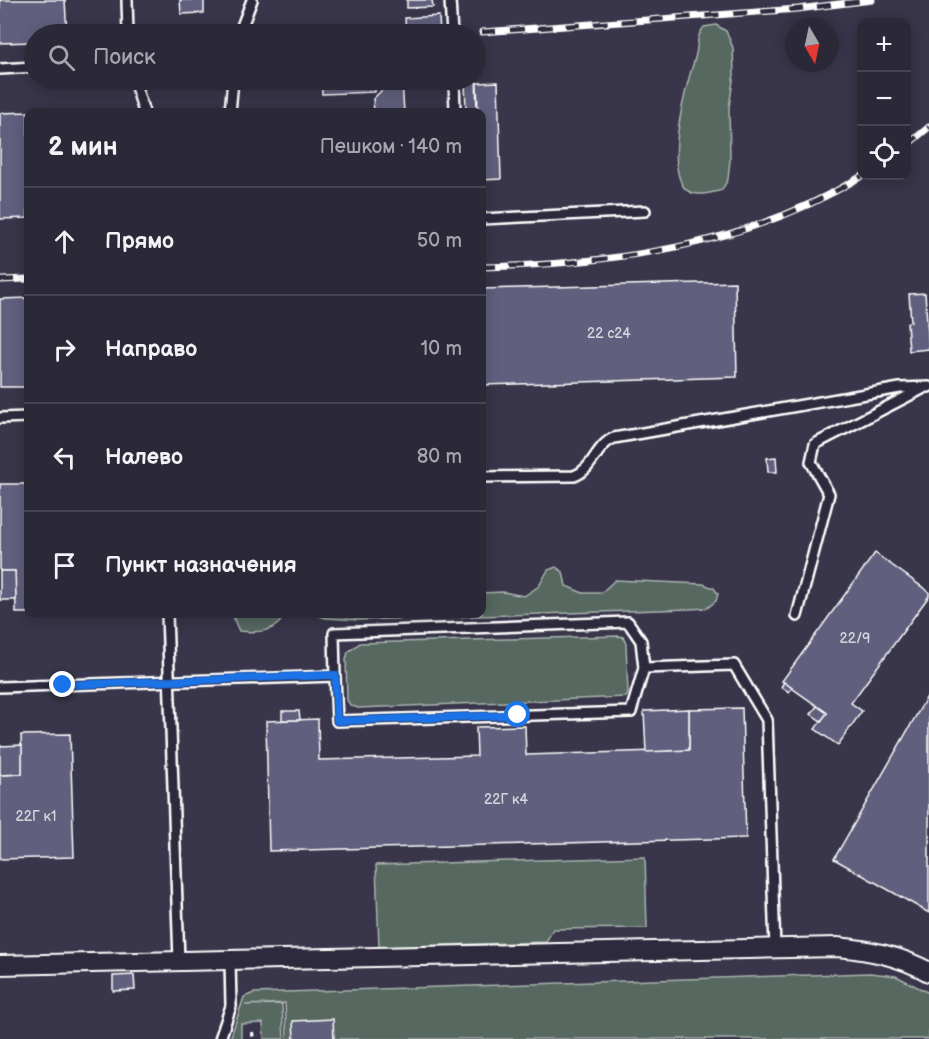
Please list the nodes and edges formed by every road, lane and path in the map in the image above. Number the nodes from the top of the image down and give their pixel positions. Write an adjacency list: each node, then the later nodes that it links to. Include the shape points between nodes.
1 (127, 0): 4 (lane)
2 (252, 0): 5 (lane)
3 (450, 0): 6 (lane)
4 (128, 24)
5 (243, 24)
6 (451, 24)
7 (24, 68): 8 (lane)
8 (0, 69)
9 (137, 90): 12 (lane)
10 (232, 90): 13 (lane)
11 (454, 90): 14 (lane)
12 (143, 108)
13 (230, 108)
14 (455, 108)
15 (645, 211): 16 (lane)
16 (486, 219)
17 (928, 387): 20 (lane, via 900,388 614,438 574,476); 21 (lane, via 815,444 811,462 829,494)
18 (24, 417): 19 (lane)
19 (0, 418)
20 (486, 477)
21 (797, 616)
22 (167, 618): 25 (lane)
23 (644, 668): 24 (lane, via 640,641 628,622 334,633); 24 (lane, via 632,712 337,721); 27 (lane, via 734,664 767,720)
24 (335, 675): 25 (lane)
25 (169, 681): 26 (lane); 29 (lane)
26 (0, 687)
27 (775, 948): 28 (street); 31 (street, via 868,950)
28 (230, 960): 29 (street); 33 (lane, via 231,1006)
29 (179, 961): 30 (street)
30 (0, 965)
31 (929, 972)
32 (252, 1032): 34 (path)
33 (220, 1039)
34 (253, 1039)

